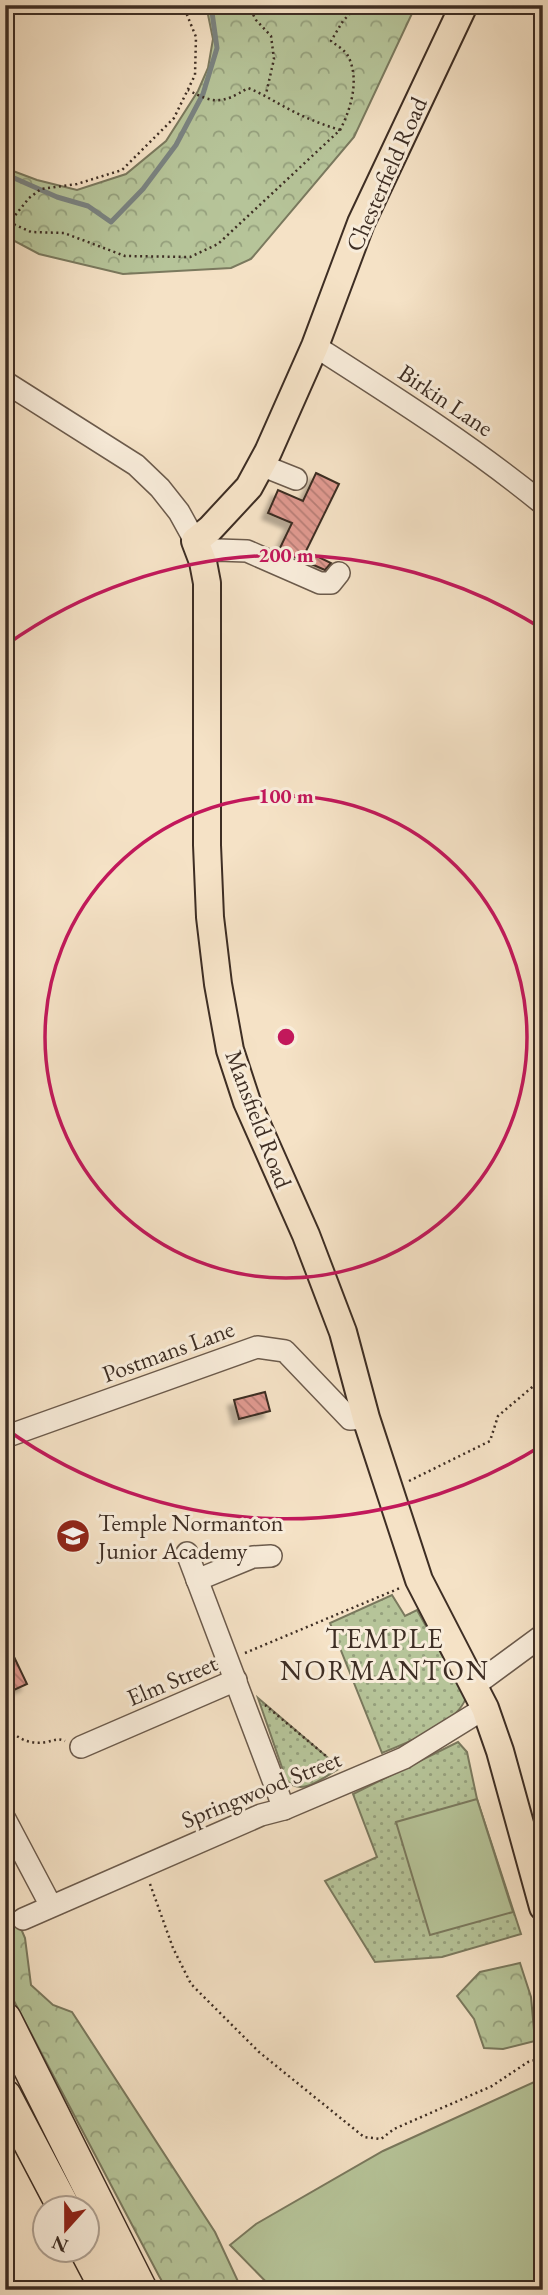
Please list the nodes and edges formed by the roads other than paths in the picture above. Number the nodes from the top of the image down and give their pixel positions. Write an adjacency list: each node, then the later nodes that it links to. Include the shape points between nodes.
1 (464, 5): 2 (main road, Chesterfield Road, via 361,223)
2 (315, 346): 4 (main road, Chesterfield Road); 6 (street, Birkin Lane, via 404,402)
3 (5, 382): 7 (street, Mansfield Road, via 135,465 179,512)
4 (261, 465): 5 (street); 7 (main road, Chesterfield Road, via 249,488)
5 (296, 479)
6 (543, 504)
7 (198, 547): 8 (street, via 247,551 320,583 331,583); 9 (main road, Mansfield Road, via 207,583 210,917 230,1050 247,1102 343,1332)
8 (339, 573)
9 (366, 1418): 10 (street, Postmans Lane, via 350,1419 285,1351 257,1347); 16 (main road, Mansfield Road, via 419,1580)
10 (5, 1437)
11 (187, 1553): 13 (street)
12 (271, 1556): 13 (street, via 253,1557)
13 (197, 1580): 15 (street)
14 (543, 1635): 16 (street, Springwood Street)
15 (232, 1670): 17 (street, Elm Street); 18 (street, Elm Street)
16 (480, 1697): 18 (street, Springwood Street, via 404,1758); 20 (main road, Mansfield Road)
17 (81, 1747)
18 (284, 1809): 21 (street, Springwood Street)
19 (5, 1819): 21 (street)
20 (542, 1899)
21 (51, 1906): 22 (street, Springwood Street)
22 (23, 1919)
23 (5, 2019): 28 (highway)
24 (5, 2096): 25 (highway)
25 (57, 2194)
26 (94, 2264): 27 (highway)
27 (107, 2290)
28 (141, 2290)

